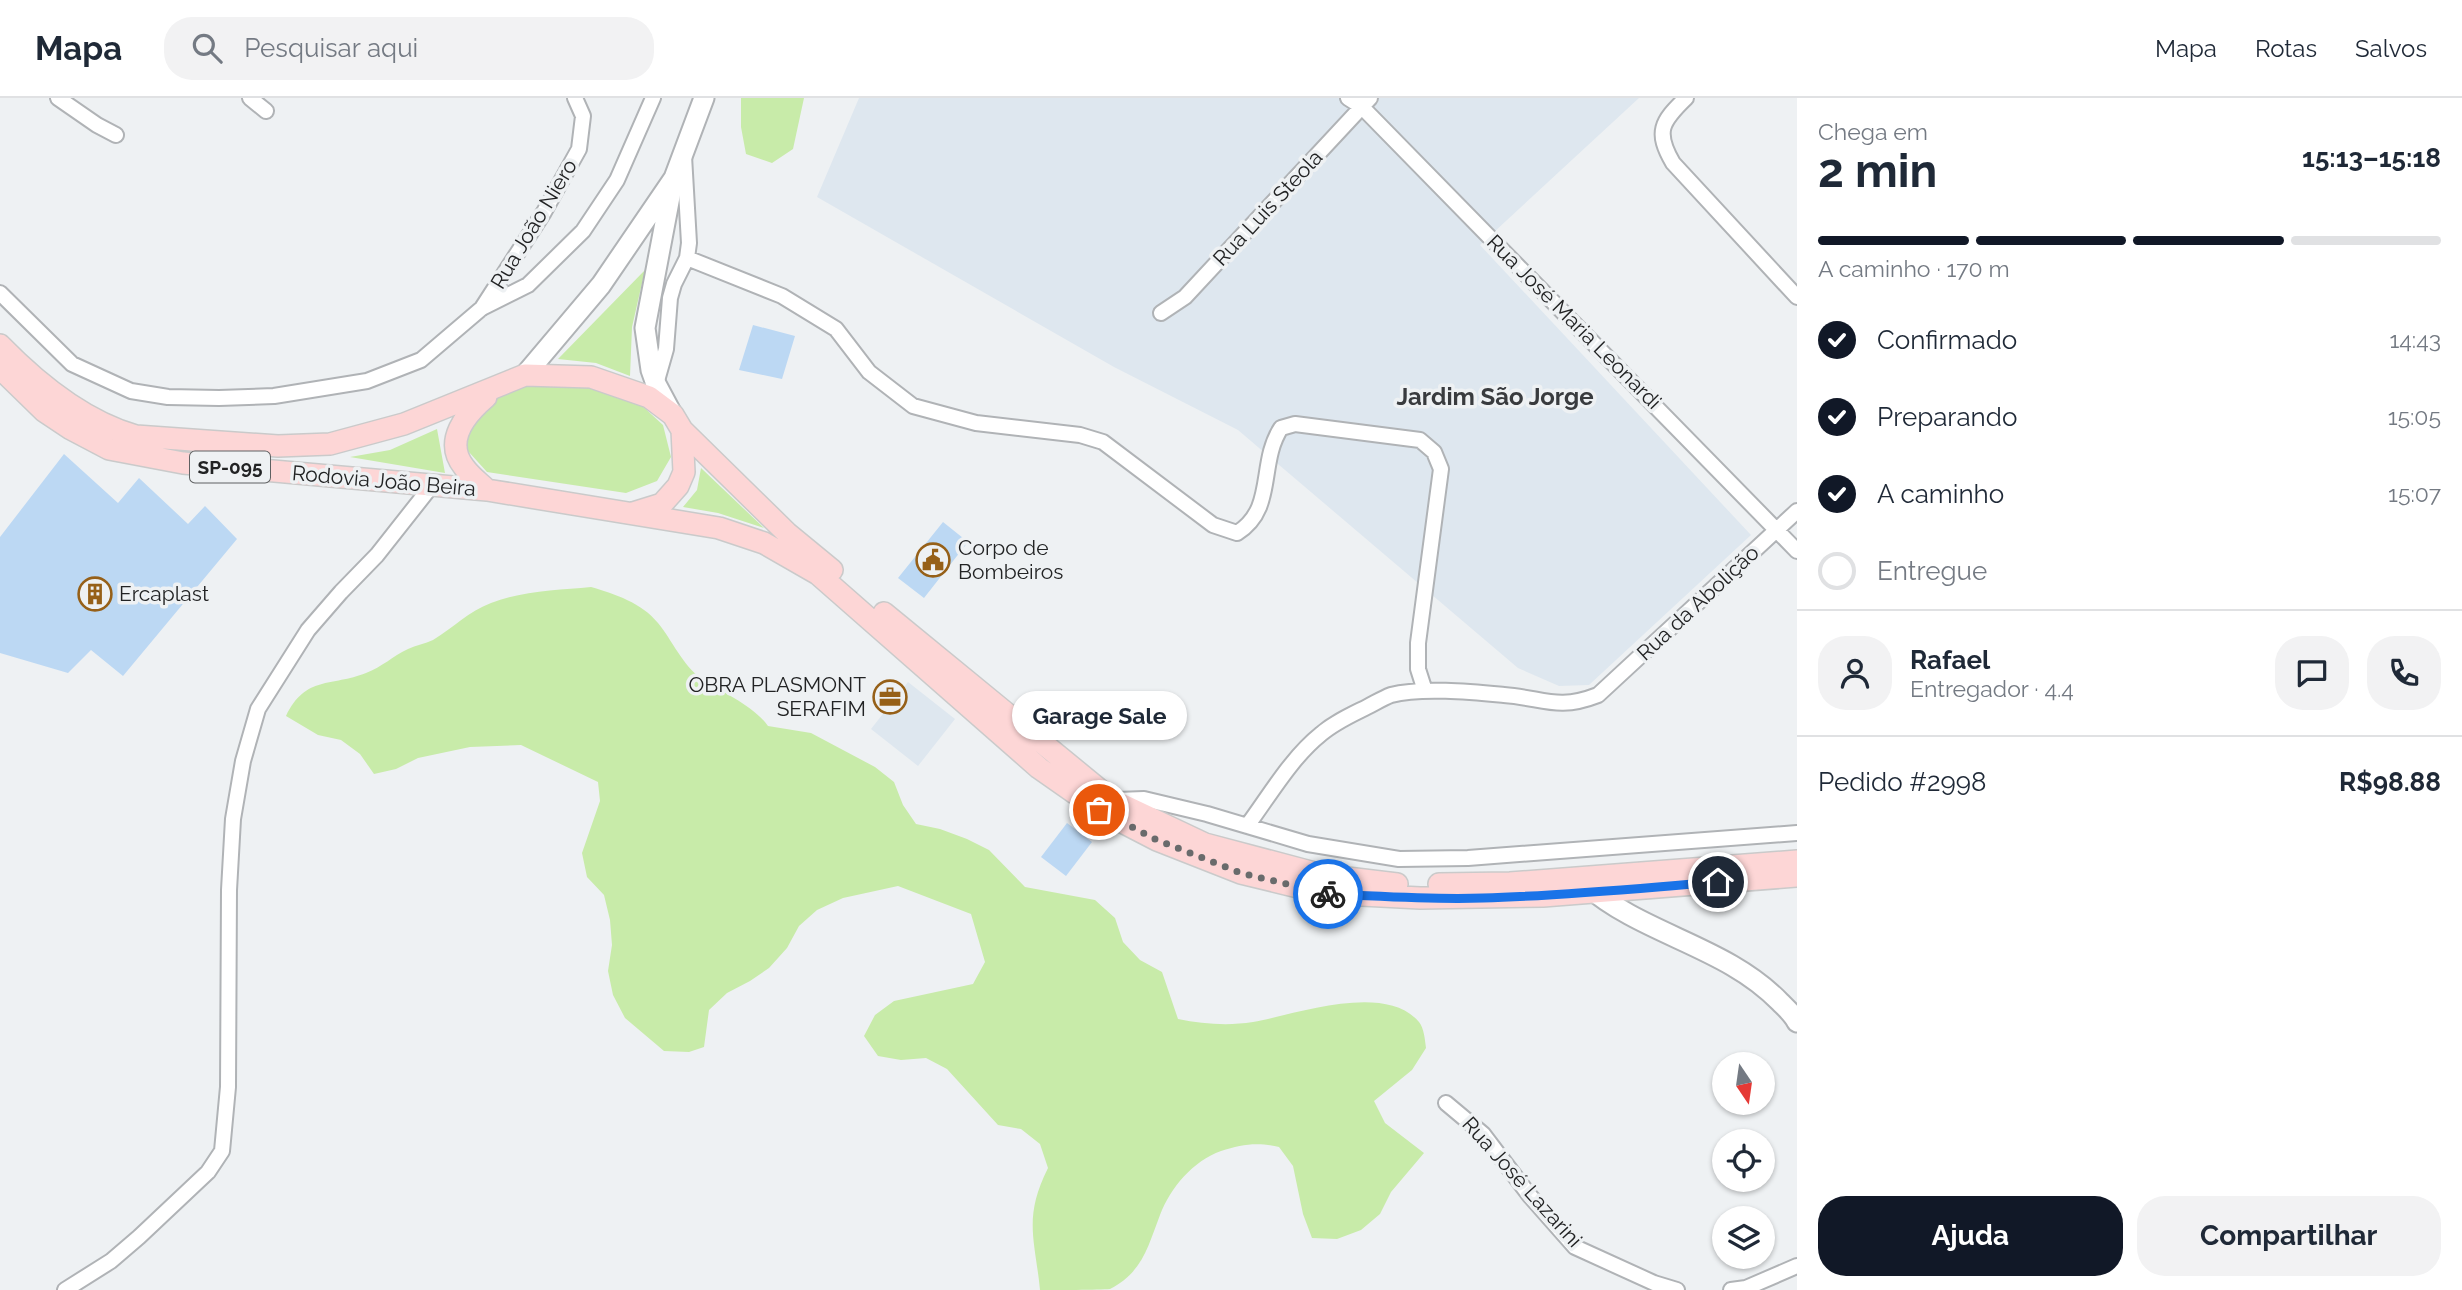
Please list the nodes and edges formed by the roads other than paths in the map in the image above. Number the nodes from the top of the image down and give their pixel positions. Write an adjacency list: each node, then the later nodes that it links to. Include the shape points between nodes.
1 (58, 98): 10 (street)
2 (250, 98): 9 (street)
3 (575, 98): 18 (street, Rua João Niero, via 583,116 579,149)
4 (653, 98): 18 (street, via 617,180 583,231 528,285)
5 (704, 98): 11 (main road)
6 (1348, 98): 8 (street, Rua José Maria Leonardi)
7 (1686, 98): 15 (street, via 1667,119 1662,145 1673,163)
8 (1366, 102): 19 (street, Rua Luis Steola, via 1185,297); 30 (street, Rua José Maria Leonardi)
9 (266, 111)
10 (116, 135)
11 (684, 152): 12 (main road); 13 (street)
12 (674, 178): 22 (main road, via 601,285); 23 (main road, via 645,328)
13 (687, 258): 23 (street, via 670,298 666,349); 32 (street, via 782,296 836,329 869,372 913,405 976,423 1080,435 1103,442 1213,524 1237,533 1249,526 1261,507 1271,446 1281,428 1295,424 1420,440 1434,452 1441,469 1418,643 1418,669)
14 (1797, 273): 15 (street)
15 (1785, 284): 17 (street)
16 (0, 293): 18 (street, via 72,364 131,391 168,397 274,396 367,381 421,360)
17 (1797, 297)
18 (482, 309)
19 (1161, 313)
20 (0, 345): 24 (main road, Rodovia João Beira / SP-095, via 90,419 136,436 278,446 330,444 404,424)
21 (0, 368): 26 (main road, Rodovia João Beira / SP-095, via 44,411 109,449 183,463)
22 (525, 375): 24 (main road, Rodovia João Beira / SP-095); 25 (main road, Rodovia João Beira / SP-095, via 591,377 649,397)
23 (656, 384): 25 (main road)
24 (498, 386): 27 (main road, via 457,430 456,450 462,466)
25 (678, 423): 29 (main road, via 684,472 678,486 662,504); 33 (main road, Rodovia João Beira / SP-095, via 787,533)
26 (433, 484): 27 (main road, Rodovia João Beira / SP-095); 44 (street, via 377,555 308,630 258,709 233,819 229,1062 222,1151 208,1172 139,1237)
27 (488, 490): 29 (main road, Rodovia João Beira / SP-095)
28 (1797, 511): 30 (street, Rua da Abolição)
29 (628, 514): 38 (main road, SP-095, via 719,528 764,543 818,573 1039,768 1099,810 1157,840 1241,873 1324,893 1420,898 1481,898)
30 (1778, 530): 31 (street, Rua José Maria Leonardi); 32 (street, Rua da Abolição, via 1598,695 1577,703 1552,704 1518,696)
31 (1797, 551)
32 (1425, 691): 34 (street, via 1391,695 1321,734 1301,752)
33 (1112, 800): 34 (street, via 1143,799); 38 (main road, SP-095, via 1205,844 1322,875 1402,885)
34 (1247, 826): 35 (street, via 1308,844 1399,859 1468,858)
35 (1797, 833)
36 (1797, 860): 38 (main road, SP-095)
37 (1797, 876): 39 (main road, SP-095)
38 (1585, 885): 39 (main road, SP-095); 40 (main road)
39 (1638, 888): 40 (main road, via 1634,902)
40 (1647, 923): 41 (main road, via 1741,969)
41 (1797, 1022)
42 (1446, 1102): 45 (street, Rua José Lazarini, via 1483,1134 1575,1247)
43 (1797, 1266): 46 (street)
44 (65, 1290)
45 (1677, 1290)
46 (1731, 1290)

